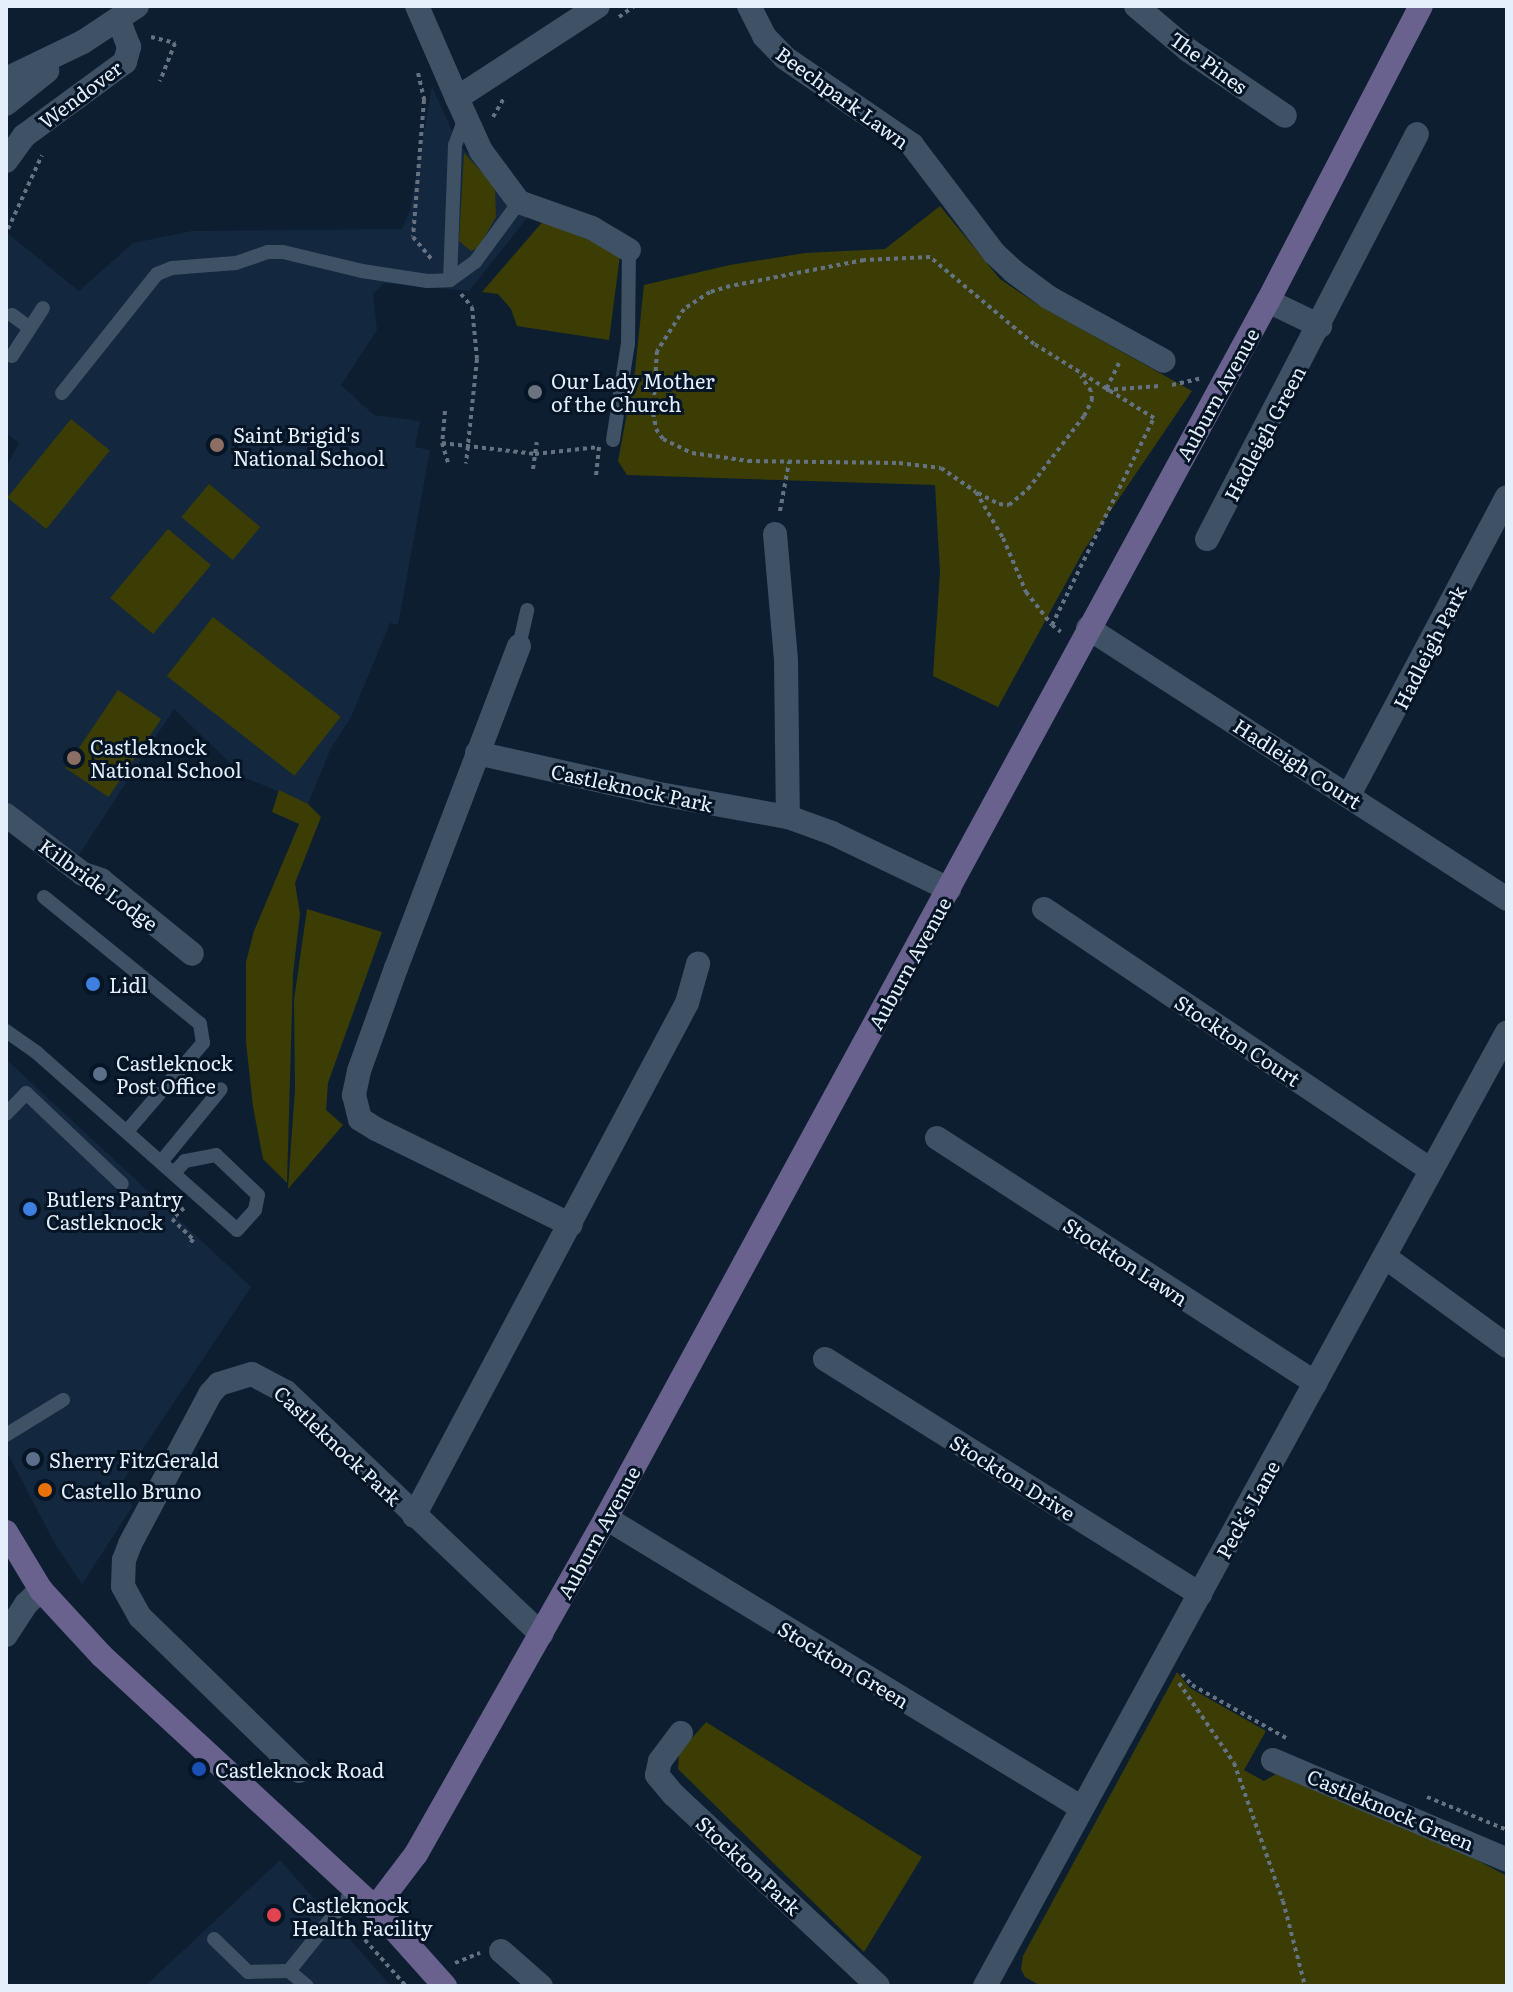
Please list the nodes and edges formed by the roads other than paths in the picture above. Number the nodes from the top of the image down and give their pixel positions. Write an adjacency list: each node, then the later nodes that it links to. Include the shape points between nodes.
1 (417, 6): 10 (street)
2 (598, 6): 10 (street)
3 (749, 6): 23 (street, Beechpark Lawn, via 760,30 785,58 912,145 1013,271 1048,297)
4 (1136, 6): 11 (street, The Pines, via 1188,50)
5 (1421, 6): 17 (street, Auburn Avenue)
6 (127, 12): 7 (street); 13 (street, Wendover, via 125,62 24,136)
7 (83, 42): 8 (street); 9 (street)
8 (7, 78)
9 (6, 104)
10 (461, 108): 14 (street, via 481,151); 16 (lane)
11 (1285, 116)
12 (1417, 134): 20 (street, Hadleigh Green)
13 (6, 161)
14 (519, 202): 15 (street, via 592,228); 16 (lane, via 475,262)
15 (629, 250): 25 (lane, via 628,343)
16 (450, 280): 24 (lane, via 362,271 283,252 236,263 172,268 157,274)
17 (1268, 301): 20 (street); 30 (street, Auburn Avenue)
18 (43, 308): 21 (lane)
19 (12, 315): 21 (lane)
20 (1320, 326): 28 (street, Hadleigh Green)
21 (30, 328): 22 (lane)
22 (12, 356)
23 (1164, 361)
24 (62, 393)
25 (613, 440)
26 (1507, 497): 33 (street, Hadleigh Park)
27 (775, 534): 35 (street, via 786,661)
28 (1207, 539)
29 (527, 610): 31 (lane)
30 (1083, 636): 33 (street, Hadleigh Court); 36 (street, Auburn Avenue)
31 (519, 646): 32 (street)
32 (477, 753): 35 (street, Castleknock Park); 52 (street, via 354,1095 360,1119 376,1129)
33 (1349, 795): 38 (street, Hadleigh Court)
34 (6, 815): 40 (street, Kilbride Lodge, via 83,874 101,880)
35 (788, 817): 36 (street, Castleknock Park)
36 (949, 889): 60 (street, Auburn Avenue)
37 (44, 897): 46 (lane, via 200,1024 203,1043)
38 (1507, 899)
39 (1044, 909): 49 (street, Stockton Court)
40 (192, 954)
41 (698, 964): 52 (street, Castleknock Park, via 687,1003)
42 (6, 1031): 46 (lane)
43 (1507, 1032): 49 (street, Peck's Lane)
44 (221, 1089): 48 (lane)
45 (6, 1114): 51 (lane, via 26,1093)
46 (127, 1131): 48 (lane)
47 (937, 1138): 56 (street, Stockton Lawn)
48 (161, 1162): 50 (lane)
49 (1431, 1170): 53 (street, Peck's Lane)
50 (174, 1173): 50 (lane, via 237,1230 255,1210 258,1195 216,1155 185,1161)
51 (122, 1184)
52 (571, 1225): 59 (street, Castleknock Park)
53 (1385, 1257): 54 (street); 56 (street, Peck's Lane)
54 (1507, 1346)
55 (825, 1359): 63 (street, Stockton Drive)
56 (1316, 1383): 63 (street, Peck's Lane)
57 (63, 1400): 58 (lane)
58 (6, 1435)
59 (414, 1516): 64 (street, Castleknock Park); 68 (street, Castleknock Park, via 286,1392 252,1374 230,1378 210,1394 130,1544 123,1586 140,1617)
60 (606, 1518): 64 (street, Auburn Avenue); 69 (street, Stockton Green)
61 (6, 1532): 62 (street)
62 (41, 1590): 65 (street); 71 (street, via 102,1656)
63 (1200, 1594): 69 (street, Peck's Lane)
64 (541, 1634): 72 (street, Auburn Avenue, via 416,1854)
65 (6, 1635)
66 (681, 1733): 80 (street, Stockton Park, via 660,1761 657,1775)
67 (1273, 1760): 70 (street, Castleknock Green)
68 (299, 1771)
69 (1082, 1808): 77 (street, Peck's Lane)
70 (1507, 1860)
71 (355, 1889): 72 (street); 75 (lane)
72 (375, 1908): 76 (street)
73 (214, 1939): 75 (lane, via 248,1972)
74 (501, 1951): 79 (street)
75 (289, 1971): 78 (lane)
76 (440, 1980)
77 (995, 1983)
78 (307, 1986)
79 (541, 1986)
80 (878, 1986)

